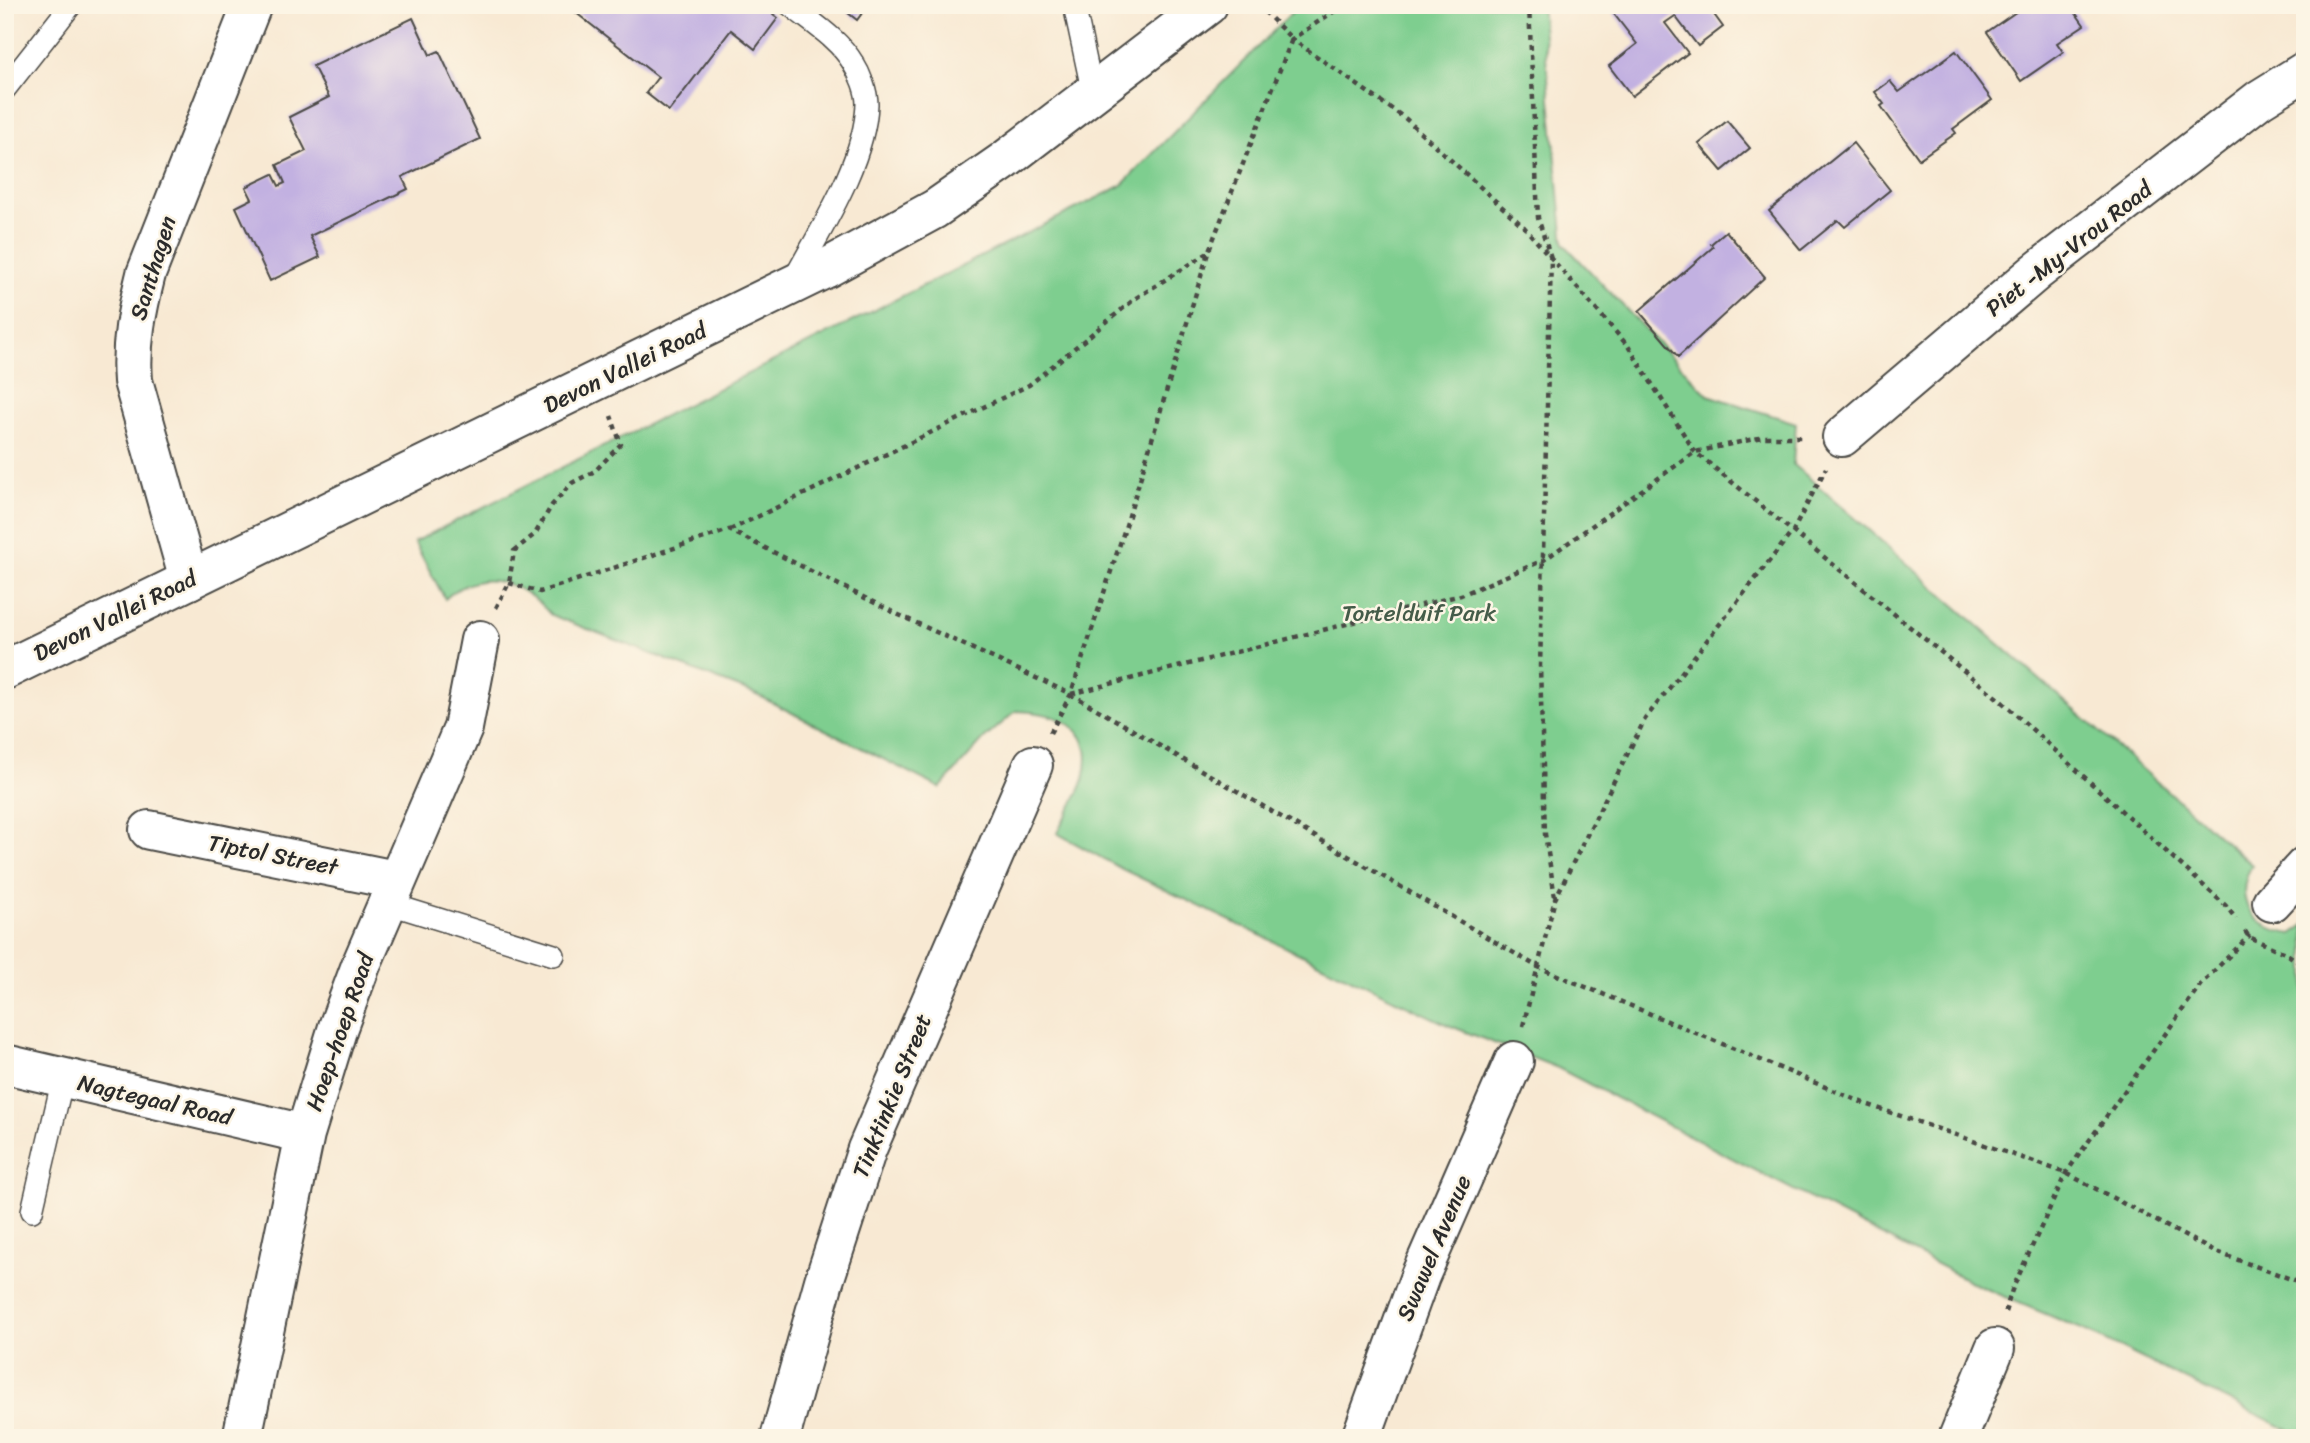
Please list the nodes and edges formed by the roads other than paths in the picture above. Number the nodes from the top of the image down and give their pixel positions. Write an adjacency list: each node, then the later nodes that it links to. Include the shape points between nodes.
1 (71, 5): 7 (lane)
2 (252, 5): 11 (street, Santhagen, via 146,274 131,356 133,381)
3 (790, 5): 9 (lane, via 841,45 853,62 867,102 863,130 846,176)
4 (1074, 5): 8 (lane)
5 (1208, 5): 8 (street, Devon Vallei Road)
6 (2305, 71): 10 (street, Piet -My-Vrou Road, via 2260,99 2036,272)
7 (5, 89)
8 (1093, 94): 9 (street, Devon Vallei Road, via 934,209)
9 (789, 288): 11 (street, Devon Vallei Road)
10 (1842, 437)
11 (188, 580): 13 (street, Devon Vallei Road)
12 (480, 640): 17 (street, Hoep-hoep Road, via 463,728)
13 (5, 670)
14 (1033, 765): 27 (street, Tinktinkie Street, via 867,1149)
15 (149, 830): 17 (street, Tiptol Street)
16 (2305, 866): 18 (street)
17 (391, 891): 19 (lane); 23 (street, Hoep-hoep Road, via 338,1027)
18 (2272, 902)
19 (554, 955)
20 (1514, 1061): 28 (street, Swawel Avenue, via 1420,1276)
21 (5, 1064): 22 (street, Nagtegaal Road)
22 (63, 1078): 23 (street, Nagtegaal Road); 24 (lane)
23 (306, 1135): 26 (street, Hoep-hoep Road)
24 (32, 1211)
25 (1995, 1348): 29 (street)
26 (242, 1438)
27 (780, 1438)
28 (1361, 1438)
29 (1958, 1438)

